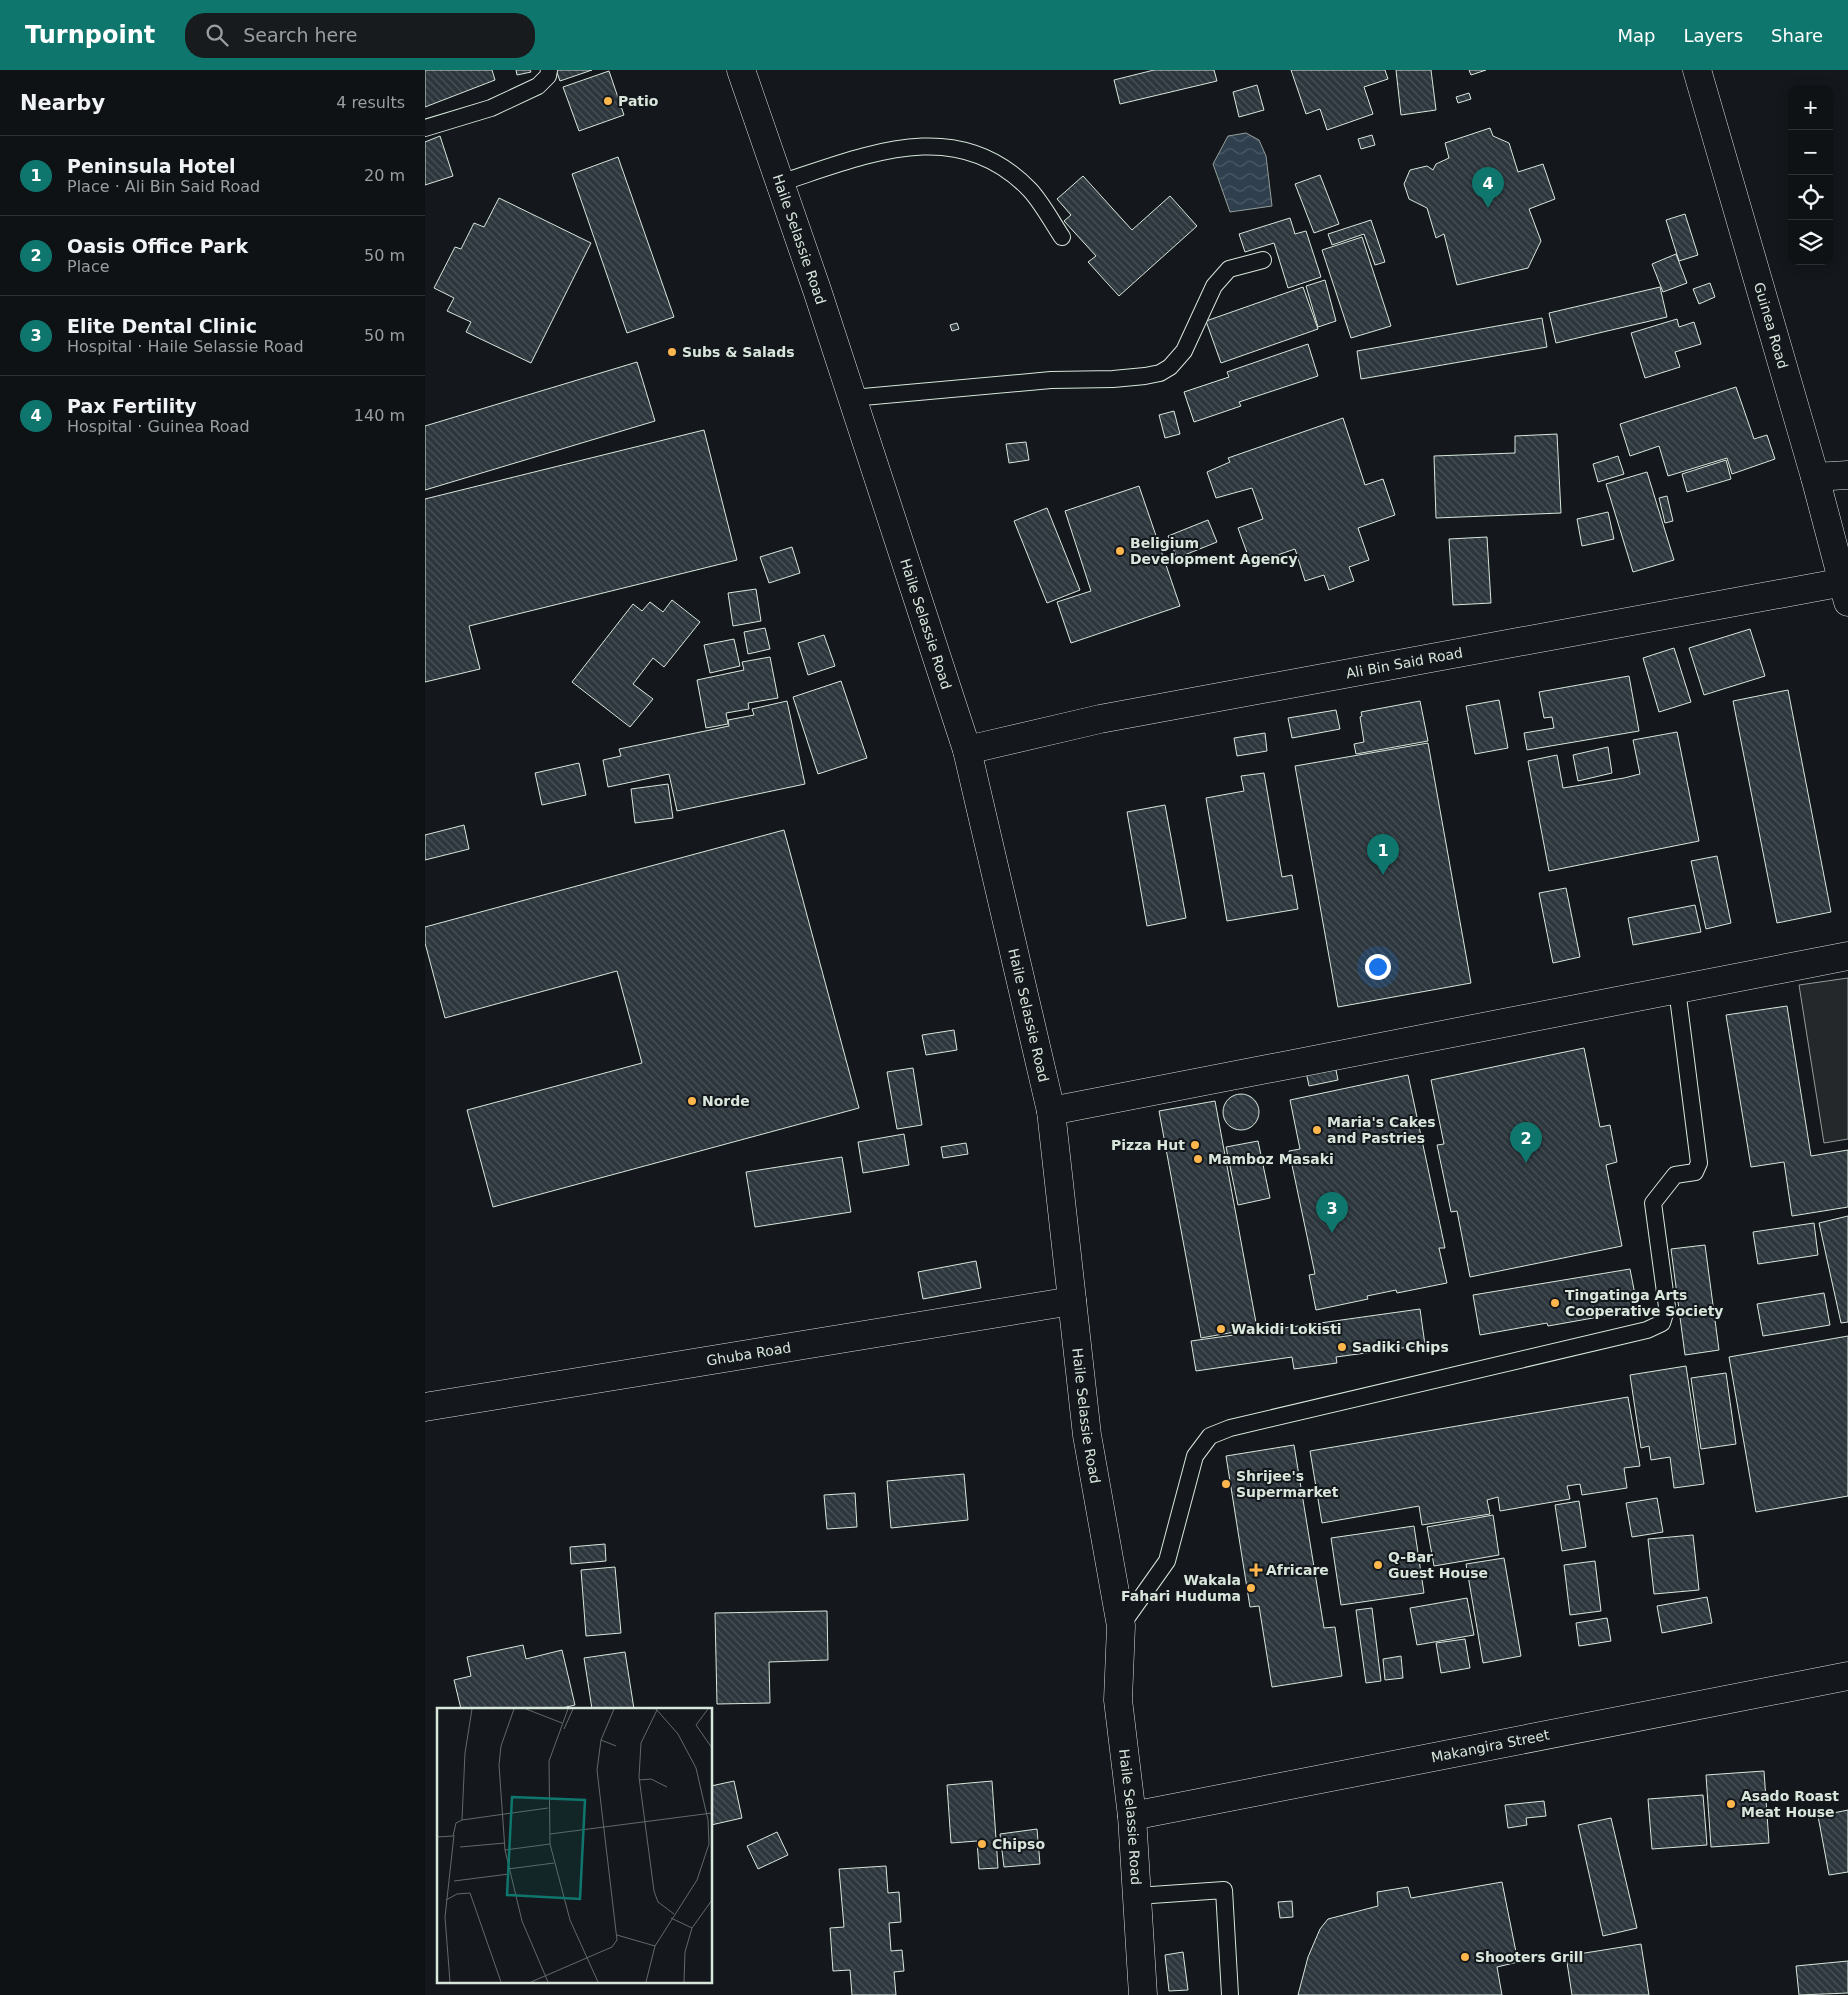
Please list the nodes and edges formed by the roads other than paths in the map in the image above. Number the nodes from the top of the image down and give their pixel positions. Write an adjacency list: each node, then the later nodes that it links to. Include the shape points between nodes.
1 (549, 70): 4 (lane, via 539,86 491,108)
2 (741, 70): 5 (street, Haile Selassie Road)
3 (1697, 70): 10 (street, Guinea Road)
4 (425, 128)
5 (780, 183): 6 (lane, via 867,156 918,145 949,147 979,154 1006,168 1031,190); 8 (street, Haile Selassie Road)
6 (1062, 237)
7 (1263, 260): 8 (lane, via 1229,269 1214,286 1184,351 1171,367 1160,373)
8 (853, 398): 12 (street, Haile Selassie Road)
9 (1848, 475): 10 (street)
10 (1815, 477): 11 (street, Guinea Road)
11 (1846, 592): 12 (street, Ali Bin Said Road, via 1100,719)
12 (967, 750): 15 (street, Haile Selassie Road)
13 (1848, 956): 14 (street)
14 (1677, 989): 15 (street); 18 (lane, via 1699,1163 1695,1172 1675,1175 1653,1203 1667,1307 1662,1323 1647,1330 1230,1428 1211,1436 1195,1456 1167,1561)
15 (1051, 1111): 16 (street, Haile Selassie Road)
16 (1071, 1301): 17 (street, Ghuba Road); 18 (street, Haile Selassie Road, via 1087,1434)
17 (425, 1407)
18 (1121, 1626): 20 (street, Haile Selassie Road, via 1118,1700)
19 (1848, 1676): 20 (street, Makangira Street)
20 (1132, 1816): 21 (street, Haile Selassie Road)
21 (1137, 1896): 22 (street, Haile Selassie Road); 23 (lane, via 1223,1890)
22 (1143, 1995)
23 (1230, 1995)

